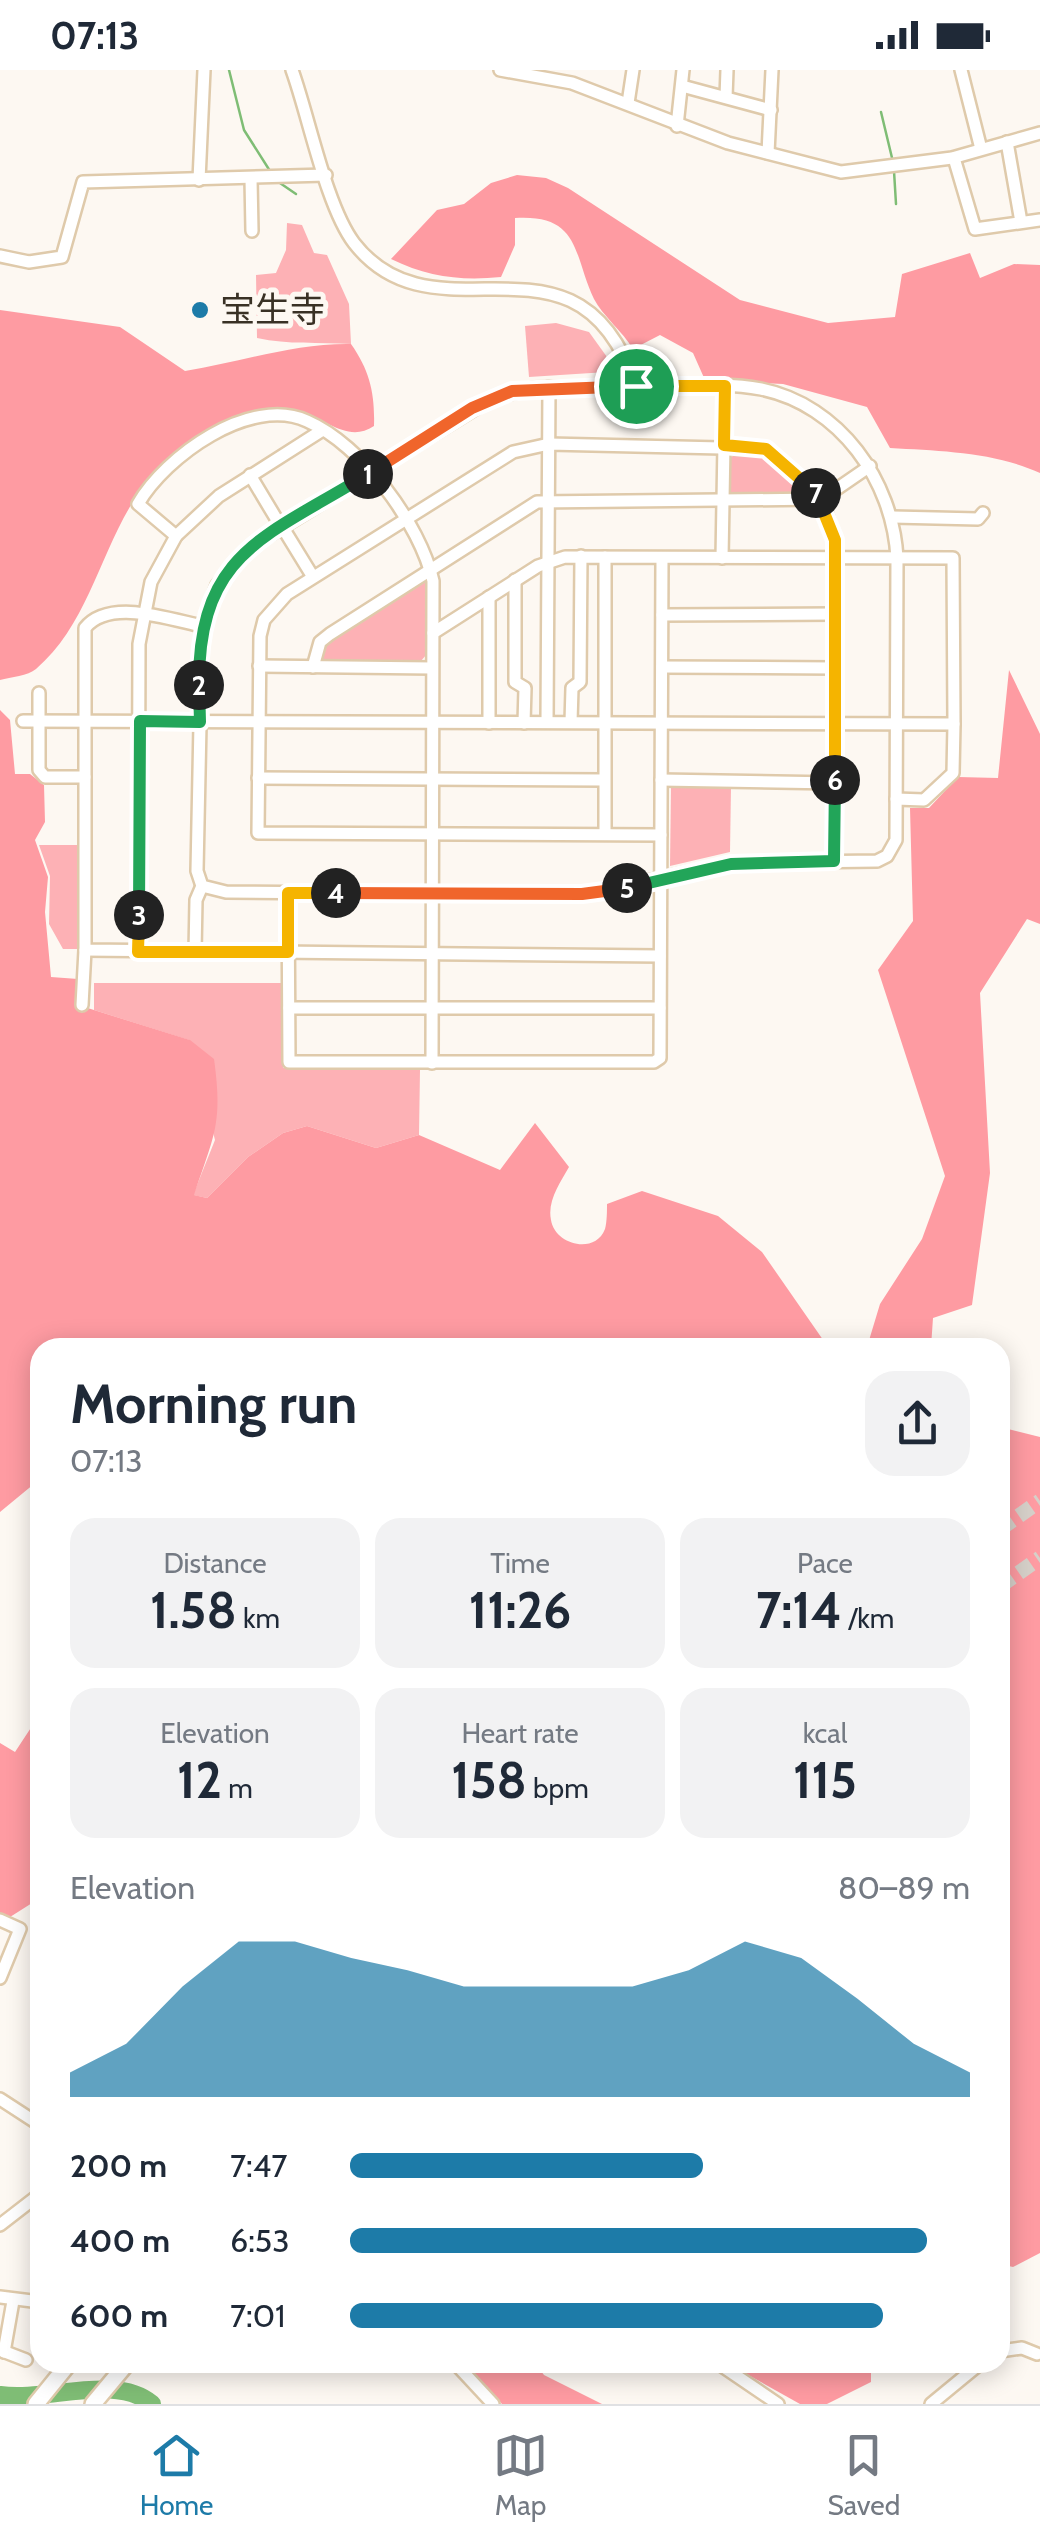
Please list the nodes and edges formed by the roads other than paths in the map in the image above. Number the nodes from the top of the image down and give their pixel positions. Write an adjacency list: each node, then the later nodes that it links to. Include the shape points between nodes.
1 (204, 70): 22 (street)
2 (292, 70): 20 (street)
3 (500, 70): 9 (street)
4 (633, 70): 12 (street)
5 (683, 70): 10 (street)
6 (727, 70): 11 (street)
7 (772, 70): 13 (street)
8 (961, 70): 17 (street)
9 (571, 76): 12 (street)
10 (682, 86): 11 (street); 14 (street)
11 (726, 98): 13 (street)
12 (628, 103): 14 (street)
13 (771, 110): 18 (street)
14 (677, 126): 18 (street)
15 (1040, 133): 16 (street)
16 (1008, 142): 17 (street); 24 (street)
17 (981, 149): 19 (street)
18 (768, 154): 19 (street, via 841,172)
19 (954, 158): 24 (street, via 976,228)
20 (326, 175): 21 (street); 27 (street, via 352,241 382,269 422,286 526,288 570,300 610,329)
21 (251, 179): 22 (street); 25 (street)
22 (199, 180): 26 (street, via 83,182 62,257 29,262)
23 (1040, 220): 24 (street)
24 (1020, 222)
25 (252, 230)
26 (0, 256)
27 (636, 386): 28 (street); 29 (street)
28 (725, 386): 32 (street); 33 (street, via 799,402)
29 (549, 387): 31 (street); 34 (street, via 512,391 472,408)
30 (322, 431): 34 (street); 35 (street); 44 (street, via 304,419 266,418 237,422 191,448 138,504)
31 (548, 444): 32 (street); 36 (street); 42 (street, via 500,458)
32 (724, 445): 37 (street, via 766,449); 38 (street)
33 (870, 466): 37 (street); 40 (street)
34 (373, 471): 42 (street); 59 (street, via 252,546 217,586)
35 (250, 475): 41 (street); 44 (street)
36 (548, 500): 38 (street); 51 (street); 52 (street, via 527,506)
37 (822, 500): 38 (street); 49 (street)
38 (723, 501): 48 (street)
39 (983, 512): 40 (street, via 978,519)
40 (894, 517): 50 (street)
41 (277, 520)
42 (404, 520): 52 (street); 53 (street)
43 (286, 533): 53 (street)
44 (176, 536): 56 (street)
45 (581, 556): 46 (street); 51 (street); 74 (street, via 580,682 572,688)
46 (605, 557): 47 (street); 78 (street)
47 (662, 558): 48 (street); 58 (street)
48 (722, 558): 49 (street)
49 (836, 558): 50 (street); 57 (street)
50 (897, 558): 81 (street, via 953,558); 82 (street)
51 (548, 561): 54 (street); 73 (street)
52 (430, 567): 60 (street); 62 (street, via 320,642)
53 (313, 577): 61 (street, via 264,620)
54 (516, 580): 55 (street); 77 (street, via 516,682 525,688)
55 (489, 597): 60 (street); 76 (street)
56 (143, 614): 59 (street); 67 (street, via 102,616 85,628); 68 (street)
57 (835, 614): 58 (street); 65 (street)
58 (662, 615): 63 (street)
59 (202, 626): 71 (street)
60 (432, 634): 64 (street)
61 (259, 666): 62 (street); 72 (street)
62 (312, 666): 64 (street)
63 (662, 667): 65 (street); 79 (street)
64 (432, 668): 75 (street)
65 (835, 668): 80 (street)
66 (39, 694): 70 (street)
67 (85, 721): 68 (street); 70 (street); 83 (street)
68 (140, 721): 71 (street); 99 (street)
69 (23, 722): 70 (street)
70 (38, 722): 83 (street, via 39,770 45,777)
71 (200, 722): 72 (street); 95 (street)
72 (258, 722): 75 (street); 84 (street)
73 (548, 722): 74 (street); 77 (street)
74 (571, 722): 78 (street)
75 (432, 723): 76 (street); 85 (street)
76 (489, 723): 77 (street)
77 (524, 723)
78 (604, 723): 79 (street); 86 (street)
79 (662, 724): 80 (street); 87 (street)
80 (835, 724): 82 (street); 88 (street)
81 (954, 724): 82 (street); 89 (street, via 954,773 924,800)
82 (896, 725): 89 (street)
83 (85, 778): 98 (street)
84 (258, 778): 85 (street); 90 (street, via 258,833)
85 (432, 778): 86 (street); 90 (street)
86 (604, 780): 91 (street)
87 (662, 780): 88 (street); 92 (street)
88 (835, 782): 93 (street)
89 (896, 799): 93 (street, via 896,840 887,856)
90 (432, 833): 91 (street); 97 (street)
91 (605, 834): 92 (street)
92 (661, 834): 94 (street)
93 (834, 861): 94 (street, via 731,864)
94 (661, 878): 97 (street, via 582,894); 103 (street)
95 (202, 886): 96 (street, via 211,892); 100 (street)
96 (288, 893): 97 (street); 101 (street)
97 (432, 893): 102 (street)
98 (84, 950): 99 (street); 104 (street)
99 (138, 952): 100 (street)
100 (195, 952): 101 (street)
101 (288, 952): 102 (street); 105 (street)
102 (432, 953): 103 (street); 106 (street)
103 (660, 956): 107 (street)
104 (82, 1005)
105 (289, 1008): 106 (street); 108 (street, via 288,1062)
106 (432, 1008): 107 (street); 108 (street)
107 (660, 1008): 108 (street, via 660,1058 654,1062)
108 (432, 1063)
109 (0, 1920): 110 (street, via 20,1929)
110 (0, 1978)
111 (0, 2099): 112 (street)
112 (30, 2118)
113 (30, 2202): 114 (street)
114 (0, 2225)
115 (6, 2299): 117 (street)
116 (1010, 2350): 118 (street)
117 (2, 2351): 119 (street)
118 (1037, 2354)
119 (26, 2360)
120 (61, 2373): 125 (highway)
121 (119, 2373): 126 (highway)
122 (464, 2373): 127 (street)
123 (732, 2373): 128 (street)
124 (969, 2373): 129 (street)
125 (36, 2404)
126 (93, 2404)
127 (493, 2404)
128 (778, 2404)
129 (931, 2404)

